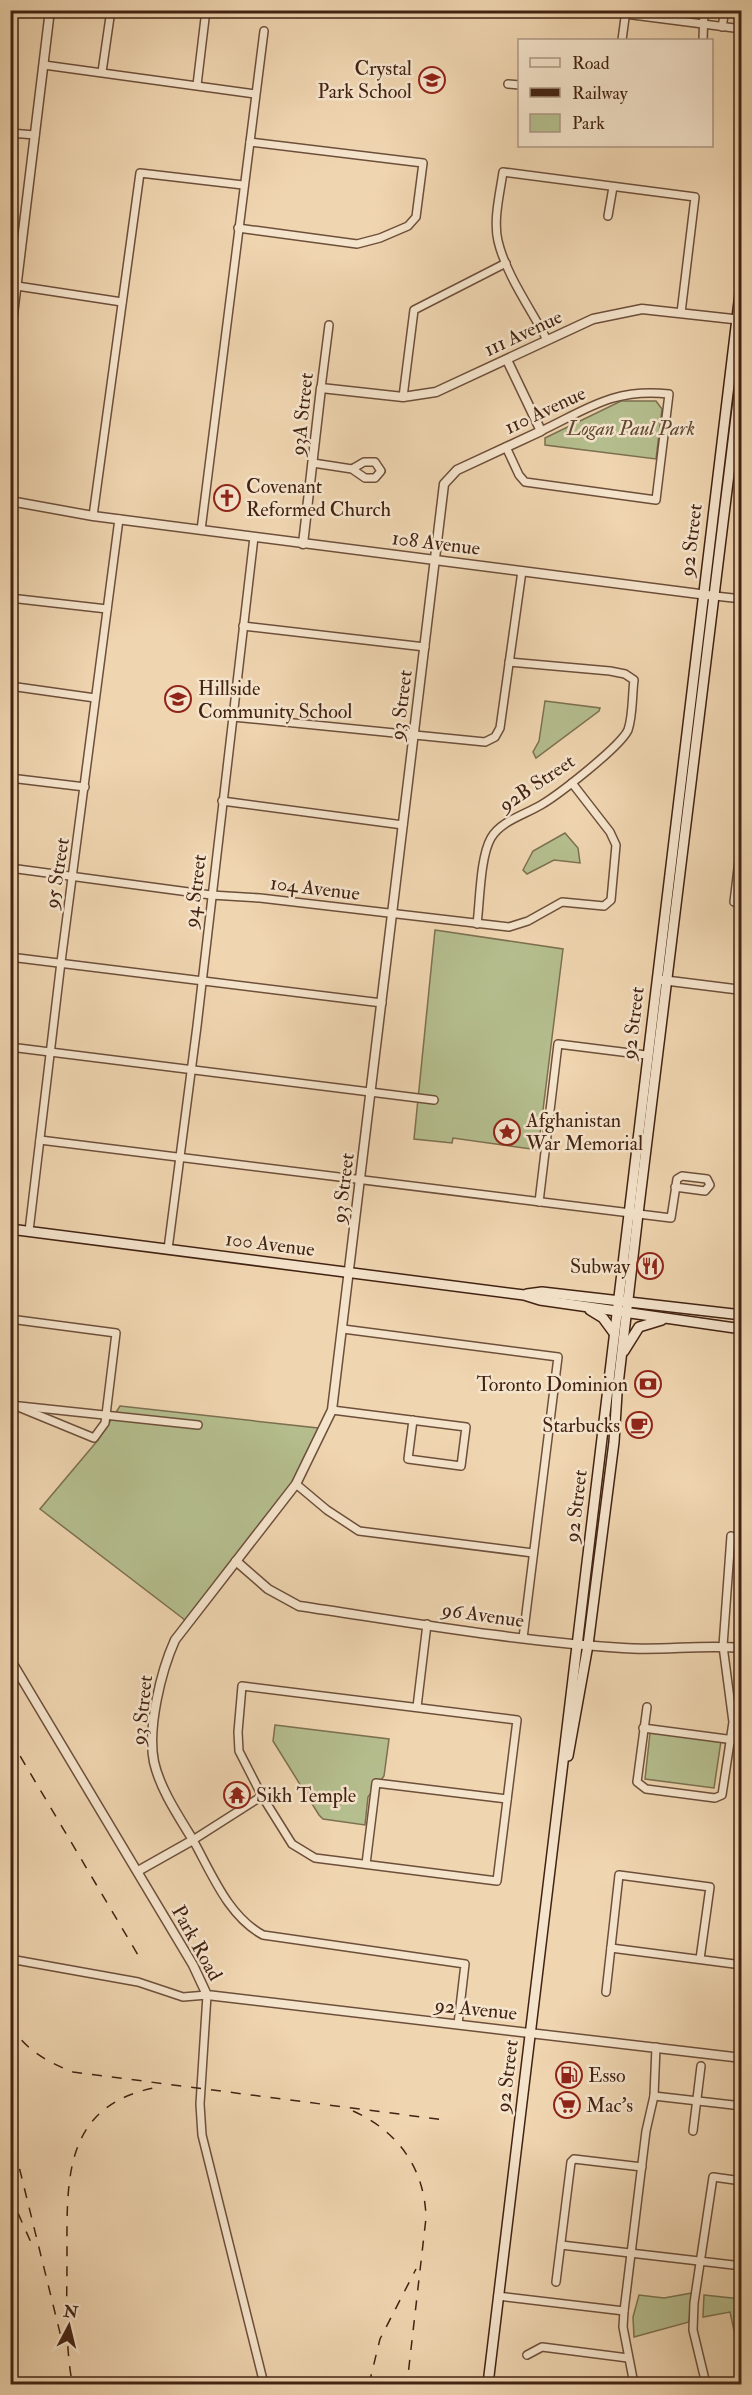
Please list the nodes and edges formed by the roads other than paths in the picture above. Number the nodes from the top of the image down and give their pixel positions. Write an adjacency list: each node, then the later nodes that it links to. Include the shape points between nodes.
1 (50, 10): 13 (street)
2 (111, 10): 14 (street)
3 (206, 10): 16 (street)
4 (704, 10): 7 (street)
5 (724, 10): 8 (street)
6 (625, 12): 7 (street); 11 (street)
7 (704, 24): 8 (street); 12 (street)
8 (722, 27): 9 (street)
9 (741, 29)
10 (264, 31): 18 (street)
11 (622, 39)
12 (703, 39)
13 (44, 65): 14 (street); 20 (street)
14 (102, 72): 16 (street)
15 (508, 84): 17 (street)
16 (197, 85): 18 (street)
17 (518, 85)
18 (255, 94): 21 (street)
19 (10, 133): 20 (street)
20 (35, 135): 28 (street)
21 (250, 142): 22 (street); 25 (street, via 423,163 416,217 408,226 357,244)
22 (243, 185): 25 (street); 29 (street, via 140,173)
23 (613, 187): 24 (street); 26 (street, via 503,172 497,226); 30 (street, via 695,196)
24 (608, 216)
25 (238, 228): 47 (street)
26 (506, 263): 34 (street); 38 (street, via 414,310)
27 (741, 277): 31 (main road, 92 Street)
28 (17, 286): 29 (street); 33 (street)
29 (122, 302): 45 (street)
30 (681, 313): 31 (street, 111 Avenue); 34 (street, 111 Avenue, via 642,309 593,319)
31 (739, 320): 52 (main road, 92 Street)
32 (329, 325): 37 (street, 93A Street)
33 (10, 339)
34 (547, 340): 35 (street, 111 Avenue)
35 (507, 360): 38 (street, 111 Avenue, via 436,392); 39 (street)
36 (741, 368): 53 (main road, 92 Street)
37 (321, 388): 38 (street, 111 Avenue); 41 (street, 93A Street)
38 (403, 397)
39 (541, 431): 40 (street, 110 Avenue); 40 (street, 110 Avenue, via 616,395 669,394 657,500 525,483)
40 (506, 447): 43 (street, 110 Avenue, via 458,470)
41 (313, 463): 42 (street); 49 (street, 93A Street)
42 (352, 469)
43 (444, 484): 50 (street, 93 Street)
44 (13, 504): 45 (street, 108 Avenue)
45 (93, 516): 46 (street, 108 Avenue)
46 (119, 519): 47 (street, 108 Avenue); 56 (street, 95 Street)
47 (201, 530): 48 (street, 108 Avenue)
48 (254, 537): 49 (street, 108 Avenue); 57 (street, 94 Street)
49 (303, 544): 50 (street, 108 Avenue)
50 (436, 559): 51 (street, 108 Avenue); 58 (street, 93 Street)
51 (522, 571): 52 (street, 108 Avenue); 59 (street)
52 (703, 594): 53 (street, 108 Avenue); 79 (main road, 92 Street)
53 (715, 596): 55 (street); 80 (main road, 92 Street)
54 (10, 598): 56 (street)
55 (741, 600)
56 (106, 609): 61 (street, 95 Street)
57 (243, 626): 58 (street); 62 (street, 94 Street)
58 (425, 647): 63 (street, 93 Street)
59 (509, 662): 63 (street, via 500,728 490,740 466,742); 65 (street, 92B Street, via 618,672 634,680 628,730)
60 (10, 686): 61 (street)
61 (95, 698): 66 (street, 95 Street)
62 (233, 717): 63 (street); 67 (street, 94 Street)
63 (414, 736): 68 (street, 93 Street)
64 (10, 778): 66 (street)
65 (572, 783): 75 (street, 92B Street, via 507,823 491,838); 75 (street, 104 Avenue, via 616,844 609,904 562,902 517,926)
66 (85, 787): 71 (street, 95 Street)
67 (222, 801): 68 (street); 72 (street, 94 Street)
68 (403, 825): 74 (street, 93 Street)
69 (741, 835): 73 (street)
70 (10, 868): 71 (street, 104 Avenue)
71 (74, 875): 72 (street, 104 Avenue); 77 (street, 95 Street)
72 (211, 895): 74 (street, 104 Avenue); 78 (street, 94 Street)
73 (738, 903)
74 (392, 914): 75 (street, 104 Avenue); 82 (street, 93 Street)
75 (477, 924)
76 (10, 957): 77 (street)
77 (61, 962): 78 (street); 84 (street, 95 Street)
78 (201, 979): 82 (street); 86 (street, 94 Street)
79 (656, 980): 80 (street); 85 (main road, 92 Street)
80 (667, 981): 81 (street); 94 (main road, 92 Street)
81 (741, 990)
82 (382, 1004): 87 (street, 93 Street)
83 (10, 1047): 84 (street)
84 (50, 1052): 86 (street); 89 (street, 95 Street)
85 (646, 1054): 93 (street, via 558,1044); 94 (main road, 92 Street)
86 (192, 1070): 87 (street); 90 (street, 94 Street)
87 (371, 1093): 88 (street); 91 (street, 93 Street)
88 (434, 1100)
89 (40, 1140): 90 (street); 96 (street, 95 Street)
90 (180, 1158): 91 (street); 97 (street, 94 Street)
91 (361, 1181): 93 (street); 98 (street, 93 Street)
92 (675, 1187): 94 (street, via 671,1218)
93 (538, 1202): 94 (street)
94 (633, 1214): 101 (main road, 92 Street)
95 (10, 1229): 96 (main road, 100 Avenue)
96 (29, 1231): 97 (main road, 100 Avenue)
97 (168, 1249): 98 (main road, 100 Avenue)
98 (349, 1272): 99 (main road, 100 Avenue); 105 (street, 93 Street)
99 (524, 1295): 100 (main road, 100 Avenue); 101 (main road, 100 Avenue, via 542,1292)
100 (585, 1307): 101 (main road, 100 Avenue); 107 (main road, via 603,1318)
101 (622, 1307): 102 (main road, 100 Avenue); 104 (main road, 100 Avenue); 107 (main road, 92 Street); 108 (main road, 92 Street)
102 (741, 1315)
103 (10, 1319): 111 (street, via 116,1333)
104 (665, 1320): 106 (main road, 100 Avenue); 108 (main road, via 639,1327)
105 (342, 1329): 110 (street, 93 Street); 116 (street, via 558,1357)
106 (741, 1329)
107 (614, 1333): 120 (main road, 92 Street)
108 (622, 1353): 121 (main road, 92 Street)
109 (13, 1405): 111 (street); 111 (street, via 94,1438)
110 (332, 1410): 112 (street); 114 (street, 93 Street)
111 (106, 1416): 113 (street)
112 (413, 1420): 112 (street, via 408,1459 461,1466 466,1427)
113 (198, 1425)
114 (296, 1484): 116 (street, via 359,1531); 117 (street, 93 Street)
115 (731, 1536): 122 (street)
116 (533, 1553): 119 (street)
117 (236, 1560): 118 (street, 96 Avenue, via 268,1589 299,1606); 133 (street, 93 Street, via 175,1640 159,1686 152,1746 154,1763)
118 (427, 1624): 119 (street, 96 Avenue); 125 (street)
119 (523, 1638): 120 (street, 96 Avenue)
120 (578, 1644): 121 (street, 96 Avenue); 130 (main road, 92 Street, via 564,1735)
121 (588, 1645): 122 (street, 96 Avenue, via 653,1649); 130 (main road, 92 Street)
122 (723, 1646): 123 (street, 96 Avenue); 128 (street, via 733,1714)
123 (741, 1648)
124 (10, 1659): 135 (street, Park Road)
125 (417, 1707): 131 (street, via 242,1686 239,1751); 132 (street, via 517,1720)
126 (647, 1707): 127 (street)
127 (643, 1728): 128 (street); 128 (street, via 637,1782 646,1789 715,1798 721,1796)
128 (731, 1739): 129 (street)
129 (741, 1741)
130 (564, 1773): 143 (main road, 92 Street)
131 (262, 1796): 133 (street); 134 (street, via 292,1844 315,1858)
132 (507, 1799): 134 (street, via 375,1783); 134 (street, via 497,1881)
133 (193, 1840): 135 (street); 142 (street, 93 Street, via 235,1913 249,1928 263,1935 465,1964)
134 (366, 1864)
135 (138, 1871): 141 (street, Park Road)
136 (611, 1948): 138 (street); 138 (street, via 619,1875 710,1887); 140 (street)
137 (10, 1959): 141 (street, via 138,1982 183,1997)
138 (700, 1959): 139 (street)
139 (741, 1965)
140 (606, 1992)
141 (207, 1995): 142 (street, 92 Avenue); 162 (street, Park Road, via 200,2104 202,2135)
142 (458, 2024): 143 (street, 92 Avenue)
143 (531, 2031): 144 (street, 92 Avenue); 158 (main road, 92 Street)
144 (656, 2047): 145 (street, 92 Avenue); 147 (street)
145 (741, 2058)
146 (701, 2066): 148 (street)
147 (654, 2096): 148 (street); 151 (street)
148 (696, 2101): 149 (street); 150 (street)
149 (741, 2106)
150 (693, 2131)
151 (642, 2167): 153 (street, via 574,2159); 154 (street)
152 (741, 2181): 155 (street, via 713,2177)
153 (561, 2245): 154 (street); 157 (street)
154 (632, 2253): 155 (street); 159 (street)
155 (702, 2261): 156 (street); 165 (street, via 693,2330)
156 (741, 2266)
157 (556, 2282)
158 (498, 2296): 159 (street); 163 (main road, 92 Street)
159 (624, 2311): 161 (street)
160 (527, 2355): 161 (street, via 542,2347)
161 (628, 2358): 164 (street)
162 (264, 2385)
163 (488, 2385)
164 (634, 2385)
165 (706, 2385)

